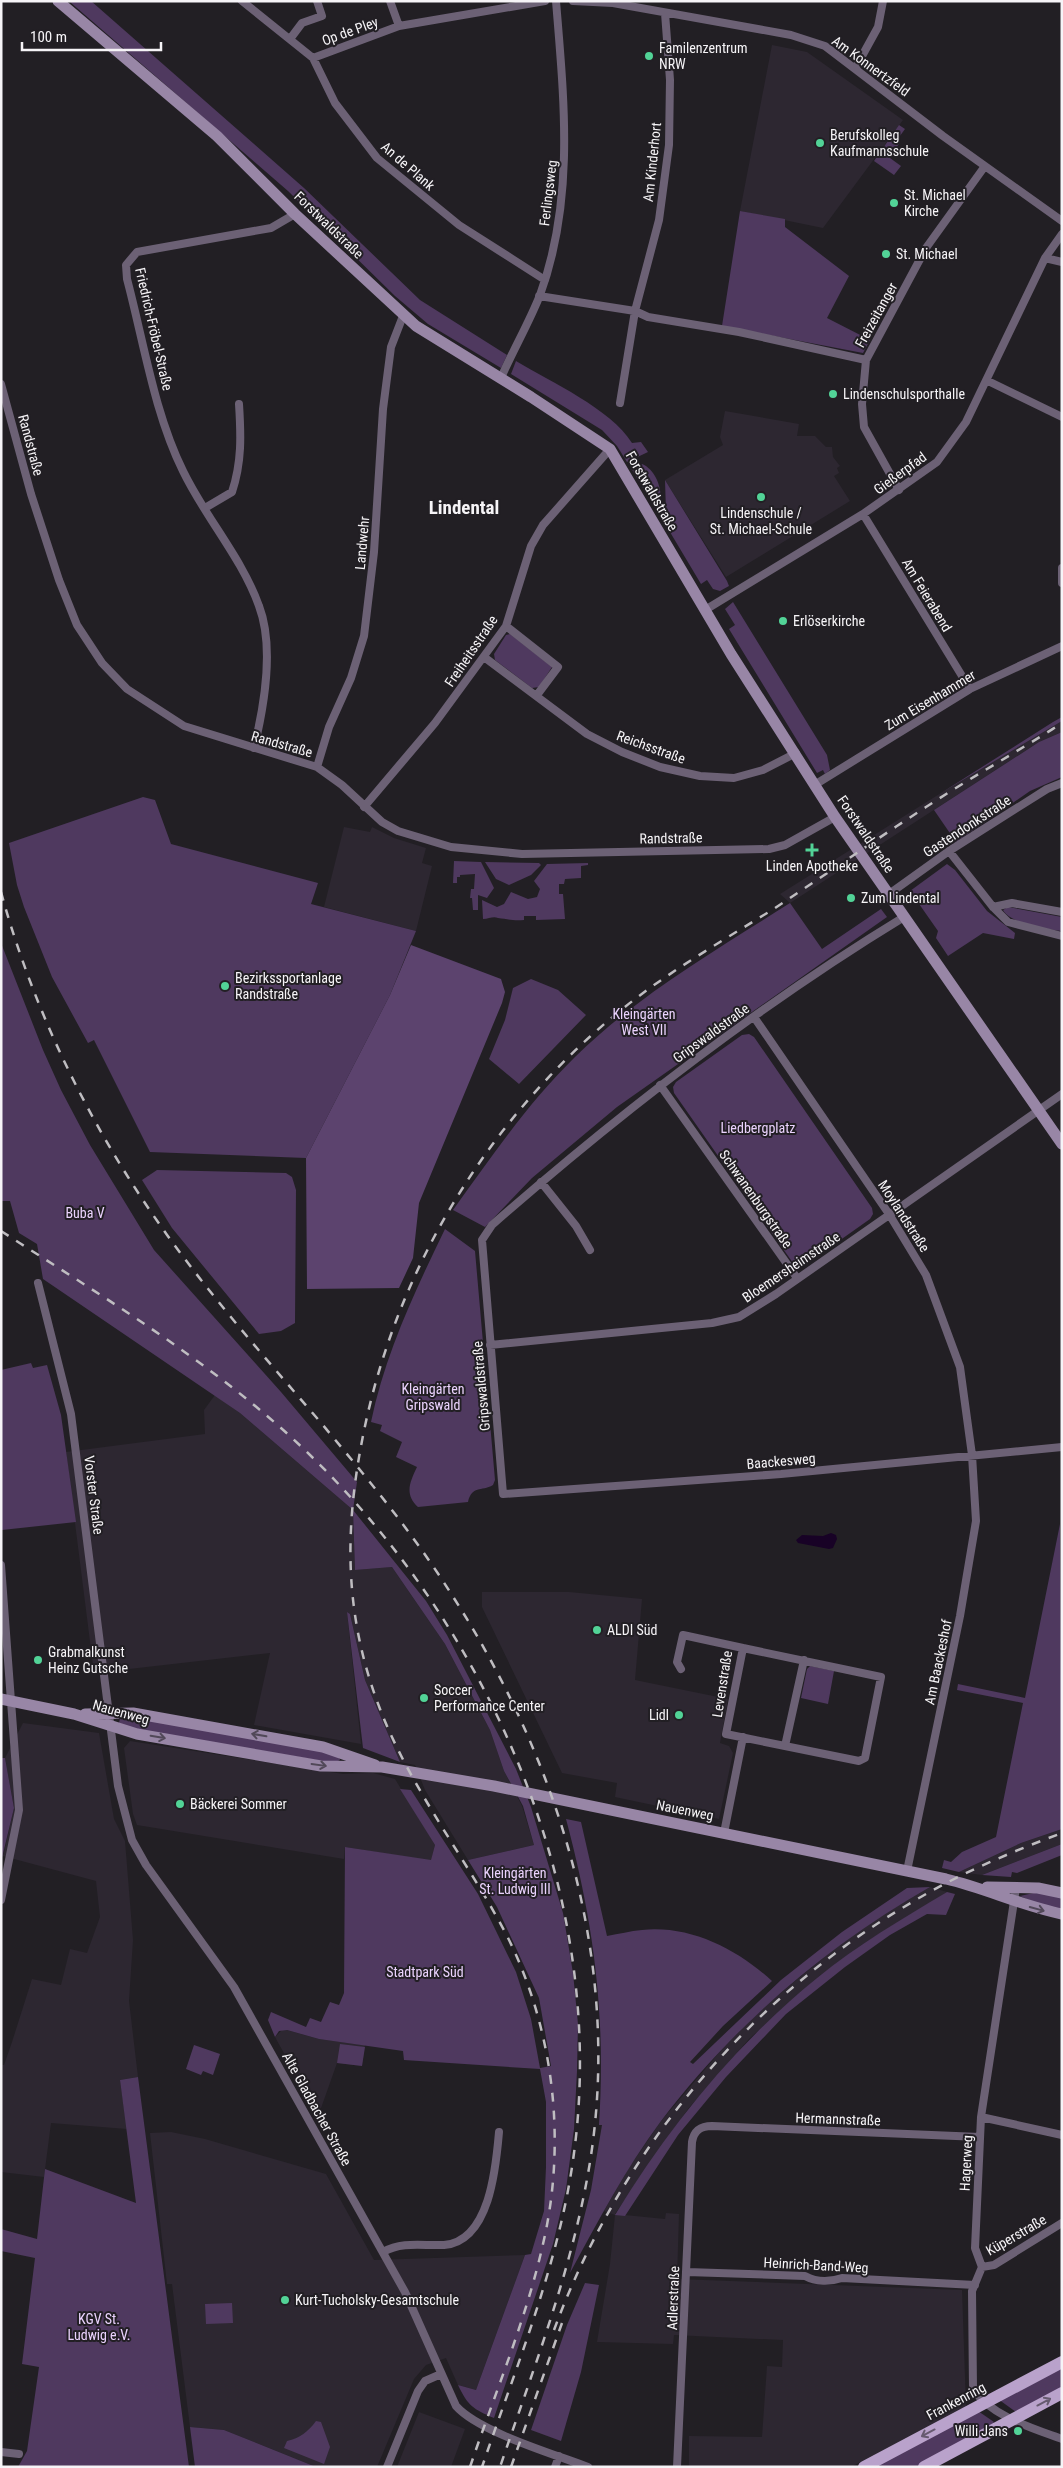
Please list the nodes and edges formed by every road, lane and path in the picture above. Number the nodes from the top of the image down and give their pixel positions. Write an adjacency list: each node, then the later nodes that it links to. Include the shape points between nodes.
1 (58, 1): 15 (street, Forstwaldstraße, via 217,136)
2 (242, 1): 11 (street, An de Plank)
3 (317, 1): 11 (street, Op de Pley, via 322,16 302,23)
4 (390, 1): 10 (street, Op de Pley)
5 (545, 1): 10 (street)
6 (556, 1): 20 (street, Ferlingsweg, via 565,119 565,166 555,239)
7 (574, 1): 9 (street, Am Konnertzfeld, via 613,3)
8 (883, 1): 13 (street, via 878,27)
9 (665, 13): 13 (street, Am Konnertzfeld, via 791,35 825,46); 22 (street, Am Kinderhort, via 670,80 669,145 658,220)
10 (399, 26): 12 (street, Op de Pley)
11 (290, 39): 12 (street, An de Plank)
12 (313, 58): 20 (street, An de Plank, via 335,103 377,158 459,225)
13 (856, 67): 14 (street, Am Konnertzfeld)
14 (985, 166): 16 (street, Am Konnertzfeld); 24 (street, Freizeitanger, via 926,248)
15 (295, 214): 23 (street, Forstwaldstraße); 33 (street, Friedrich-Fröbel-Straße, via 271,228 137,252 126,265 163,419 183,471)
16 (1062, 221)
17 (1062, 234): 18 (street, Gießerpfad)
18 (1045, 258): 19 (street); 26 (street, Gießerpfad)
19 (1062, 262)
20 (544, 280): 21 (street, Ferlingsweg)
21 (539, 296): 22 (street); 25 (street, Ferlingsweg)
22 (635, 311): 24 (street, via 648,317 739,332); 28 (street, Am Kinderhort)
23 (403, 316): 25 (street, Forstwaldstraße); 45 (street, Landwehr, via 391,346 383,409 375,543 364,636)
24 (866, 360): 32 (street, Freizeitanger, via 862,404 864,428)
25 (501, 378): 31 (street, Forstwaldstraße)
26 (988, 381): 30 (street); 32 (street, Gießerpfad, via 966,422 937,462)
27 (1, 384): 43 (street, Randstraße, via 59,580 77,626 102,663 127,689 184,726)
28 (620, 403)
29 (239, 404): 33 (street, via 239,472 232,492)
30 (1062, 417)
31 (610, 449): 37 (street, Forstwaldstraße); 38 (street, Freiheitsstraße, via 544,525 531,546)
32 (899, 490): 34 (street, Gießerpfad)
33 (205, 508): 43 (street, Friedrich-Fröbel-Straße, via 246,577 260,608 266,645 266,677 264,709)
34 (863, 514): 37 (street, Gießerpfad); 41 (street, Am Feierabend)
35 (1062, 568): 36 (street)
36 (1062, 582)
37 (705, 610): 44 (street, Forstwaldstraße)
38 (506, 626): 40 (street, Freiheitsstraße); 42 (street, via 558,667)
39 (1062, 646): 41 (street, Zum Eisenhammer)
40 (484, 657): 42 (street, Reichsstraße); 48 (street, Freiheitsstraße, via 435,724)
41 (970, 689): 47 (street, Zum Eisenhammer)
42 (537, 695): 44 (street, Reichsstraße, via 587,734 622,752 660,767 700,776 734,778 763,770)
43 (254, 748): 45 (street, Randstraße)
44 (796, 753): 47 (street, Forstwaldstraße)
45 (317, 767): 48 (street, Randstraße, via 342,785)
46 (1062, 782): 50 (street, Gastendonkstraße)
47 (816, 784): 49 (street, Forstwaldstraße)
48 (364, 808): 49 (street, Randstraße, via 398,831 429,841 466,849 522,854 769,849 785,845)
49 (835, 816): 51 (street, Forstwaldstraße)
50 (949, 851): 51 (street, Gastendonkstraße); 52 (street)
51 (888, 894): 54 (street, Forstwaldstraße)
52 (994, 908): 53 (street, via 1012,903); 55 (street, via 1008,922)
53 (1062, 912)
54 (904, 917): 56 (street, Gripswaldstraße); 59 (street, Forstwaldstraße)
55 (1062, 936)
56 (754, 1017): 57 (street, Gripswaldstraße); 62 (street, Moylandstraße)
57 (660, 1085): 61 (street, Gripswaldstraße); 64 (street, Schwanenburgstraße)
58 (1062, 1094): 59 (street, Bloemersheimstraße)
59 (1039, 1110): 60 (street, Forstwaldstraße); 62 (street, Bloemersheimstraße)
60 (1062, 1144)
61 (541, 1182): 63 (street, via 576,1226); 66 (street, Gripswaldstraße, via 492,1225 482,1240)
62 (889, 1214): 64 (street, Bloemersheimstraße); 68 (street, Moylandstraße, via 926,1275 960,1367)
63 (590, 1250)
64 (797, 1278): 66 (street, Bloemersheimstraße, via 739,1317 730,1319)
65 (38, 1283): 75 (street, Vorster Straße, via 71,1414)
66 (490, 1345): 69 (street, Gripswaldstraße)
67 (1062, 1447): 68 (street, Baackesweg)
68 (972, 1456): 69 (street, Baackesweg, via 781,1474); 82 (street, Am Baackeshof, via 976,1521 968,1577)
69 (503, 1494)
70 (1, 1565): 74 (street)
71 (743, 1648): 72 (street); 73 (street, Levenstraße, via 683,1635 677,1662); 78 (street, Levenstraße, via 726,1734)
72 (804, 1660): 79 (street); 79 (street, via 881,1676 865,1758 859,1761)
73 (681, 1668)
74 (7, 1700): 76 (street); 86 (street, via 19,1810)
75 (110, 1713): 76 (street, Nauenweg); 77 (street, Alte Gladbacher Straße); 80 (street, Nauenweg, one-way to 75, via 323,1747 133,1714)
76 (74, 1714): 77 (street, Nauenweg)
77 (111, 1726): 80 (street, Nauenweg, one-way to 80, via 137,1734 321,1766); 95 (street, Alte Gladbacher Straße, via 120,1797 132,1840 146,1865 234,1987)
78 (743, 1737): 79 (street); 81 (street)
79 (785, 1746)
80 (382, 1767): 81 (street, Nauenweg)
81 (724, 1833): 82 (street, Nauenweg)
82 (907, 1871): 83 (street, Nauenweg)
83 (981, 1887): 84 (street, Nauenweg); 87 (street, Nauenweg)
84 (1016, 1888): 85 (street, Nauenweg); 87 (street, Hagerweg)
85 (1062, 1893)
86 (1, 1900)
87 (1013, 1901): 88 (street, Nauenweg, one-way to 88); 89 (street, Hagerweg)
88 (1062, 1914)
89 (981, 2117): 92 (street); 93 (street, Hagerweg)
90 (696, 2131): 93 (street, Hermannstraße, via 712,2126); 97 (street, Adlerstraße, via 692,2142)
91 (499, 2132): 95 (street, via 494,2177 472,2232 454,2243 405,2244)
92 (1062, 2135)
93 (980, 2137): 96 (street, Hagerweg, via 975,2248)
94 (1062, 2223): 96 (street, Küperstraße, via 994,2265)
95 (383, 2252): 100 (street, Alte Gladbacher Straße, via 405,2292)
96 (982, 2267): 98 (street)
97 (687, 2272): 98 (street, Heinrich-Band-Weg); 111 (street, Adlerstraße)
98 (975, 2285): 102 (street, via 972,2292 973,2388)
99 (1062, 2362): 102 (main road, Frankenring)
100 (441, 2374): 107 (street, Alte Gladbacher Straße, via 461,2412 488,2428); 108 (street, via 425,2381 418,2391)
101 (1062, 2393): 103 (main road, one-way to 101)
102 (987, 2402): 103 (street); 112 (main road, Frankenring, one-way to 112)
103 (1011, 2420): 104 (street); 113 (main road)
104 (1062, 2438)
105 (1, 2452): 106 (street)
106 (19, 2454)
107 (559, 2456): 109 (street); 110 (street, Alte Gladbacher Straße)
108 (387, 2467)
109 (555, 2467)
110 (588, 2467)
111 (677, 2467)
112 (864, 2467)
113 (924, 2467)

